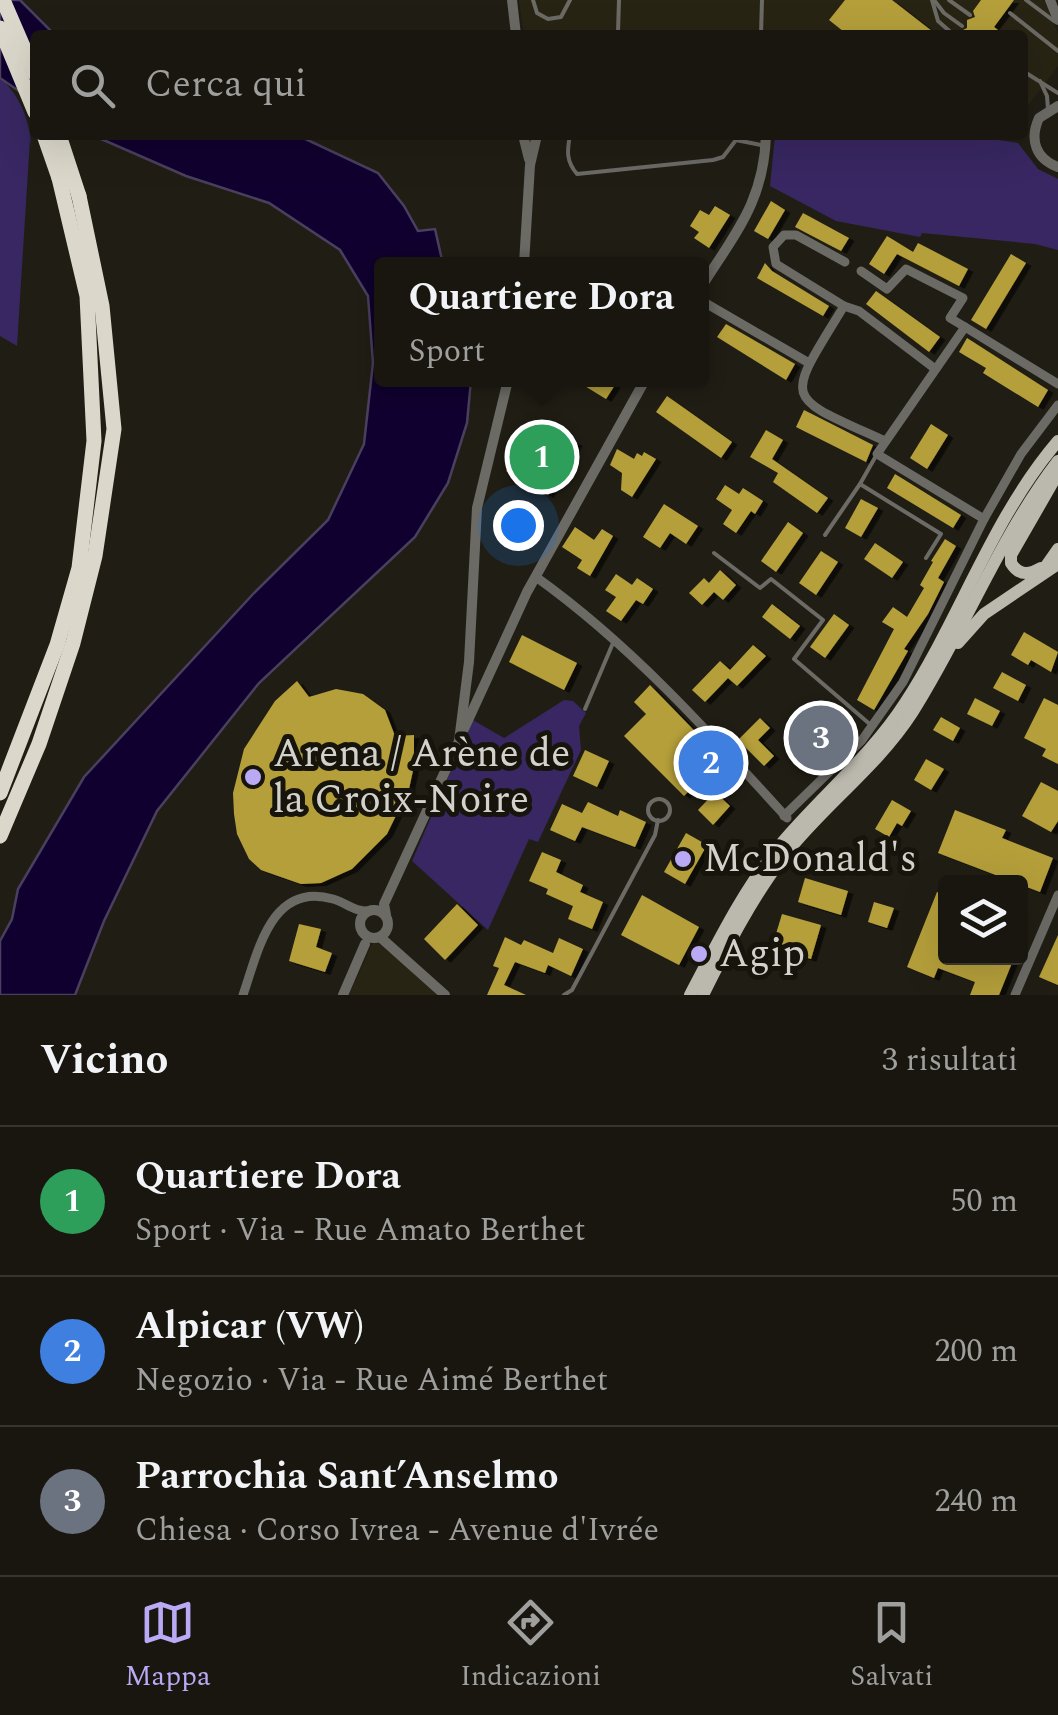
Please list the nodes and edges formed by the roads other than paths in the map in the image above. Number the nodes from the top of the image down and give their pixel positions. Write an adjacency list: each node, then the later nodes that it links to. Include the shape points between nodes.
1 (2, 0): 21 (highway)
2 (512, 0): 16 (street)
3 (533, 0): 4 (lane, via 548,19 560,17)
4 (570, 0)
5 (619, 0): 17 (lane)
6 (762, 0): 18 (lane)
7 (933, 0): 14 (lane); 19 (lane, via 938,21)
8 (949, 0): 12 (lane)
9 (1026, 0): 13 (lane)
10 (1050, 0): 13 (street)
11 (1010, 13): 20 (lane)
12 (970, 16)
13 (1058, 22)
14 (962, 26)
15 (0, 28): 25 (highway)
16 (515, 30)
17 (618, 30)
18 (760, 30)
19 (948, 30)
20 (1058, 50)
21 (30, 63)
22 (1028, 70): 23 (lane)
23 (1040, 80): 24 (lane); 26 (lane)
24 (1058, 93)
25 (30, 100)
26 (1048, 111): 36 (street, via 1034,130)
27 (46, 140): 69 (highway, bridge, via 87,296 94,441 79,568 57,646)
28 (61, 140): 73 (highway, bridge, via 102,306 114,429 96,556 73,643)
29 (523, 140): 37 (street)
30 (536, 140): 37 (street)
31 (569, 140): 33 (lane, via 569,165 577,174 713,160)
32 (736, 140): 35 (lane)
33 (736, 140)
34 (1028, 140): 36 (street)
35 (766, 141): 42 (street, via 754,202)
36 (1034, 144): 38 (street)
37 (530, 165): 39 (street)
38 (1058, 167)
39 (524, 257)
40 (845, 262): 44 (street, via 796,234 784,235 772,248 776,264)
41 (861, 271): 45 (street, via 888,289 906,268 963,298 950,318)
42 (709, 275)
43 (709, 305): 46 (street)
44 (844, 306): 46 (street); 47 (street)
45 (965, 327): 47 (street); 48 (street)
46 (809, 363): 52 (street, via 800,387 806,402)
47 (934, 368): 52 (street)
48 (1058, 384)
49 (506, 387): 68 (street, via 477,508)
50 (641, 387): 63 (street)
51 (1058, 405): 57 (street)
52 (886, 440): 54 (street)
53 (1056, 447): 65 (main road); 72 (main road, via 1020,495 906,701)
54 (877, 454): 56 (lane); 57 (street)
55 (1058, 474): 62 (main road, via 1011,555 1024,574)
56 (860, 484): 58 (lane); 61 (lane, via 941,534)
57 (984, 519): 67 (street, via 903,682)
58 (824, 536)
59 (1058, 550): 62 (main road)
60 (714, 553): 67 (lane, via 760,588 771,579 823,620 794,659)
61 (926, 558)
62 (1053, 564): 65 (main road, via 984,614)
63 (536, 577): 64 (street); 68 (street)
64 (615, 639): 66 (lane); 70 (street)
65 (935, 672): 83 (main road, via 898,732 785,855)
66 (585, 709)
67 (872, 726): 70 (street)
68 (459, 740): 75 (street)
69 (0, 793)
70 (784, 816): 72 (street)
71 (658, 820): 71 (lane, via 670,811 663,799 648,808); 81 (lane)
72 (796, 827): 82 (main road, via 761,870)
73 (0, 836)
74 (1058, 895): 84 (street)
75 (384, 909): 76 (street); 77 (street)
76 (360, 921): 77 (street); 78 (street, via 332,898 286,904 266,931)
77 (379, 938): 79 (street); 80 (street)
78 (243, 995)
79 (342, 995)
80 (445, 995)
81 (564, 995)
82 (690, 995)
83 (702, 995)
84 (1015, 995)

